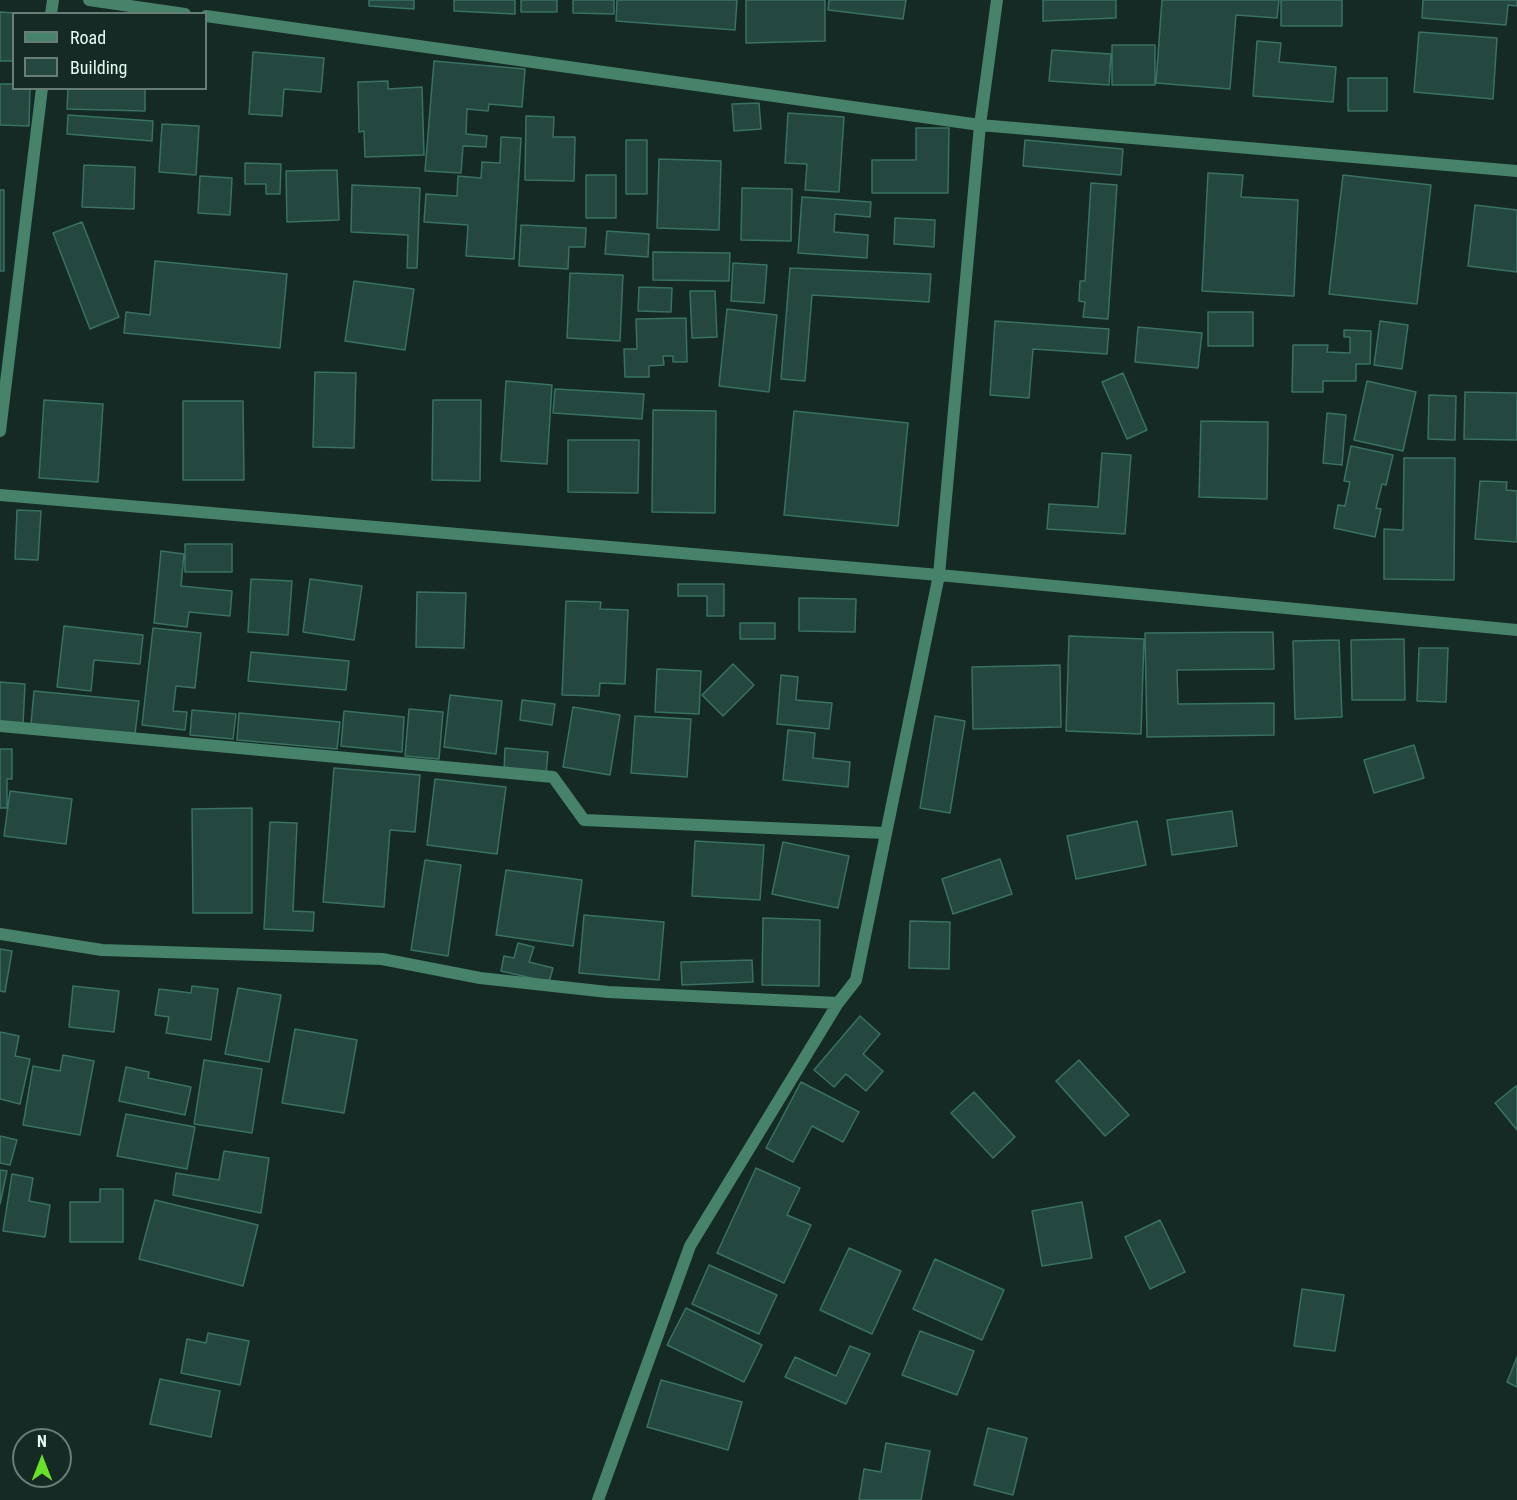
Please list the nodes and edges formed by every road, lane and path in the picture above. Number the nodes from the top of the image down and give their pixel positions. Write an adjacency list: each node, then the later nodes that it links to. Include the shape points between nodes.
1 (89, 0): 3 (street)
2 (997, 0): 6 (street)
3 (171, 12)
4 (207, 16): 6 (street)
5 (42, 90): 8 (street)
6 (980, 125): 7 (street); 10 (street)
7 (1517, 171)
8 (0, 431)
9 (0, 495): 10 (street)
10 (939, 575): 11 (street); 13 (street)
11 (1517, 630)
12 (0, 726): 13 (street, via 553,777 584,820)
13 (885, 833): 15 (street, via 856,980)
14 (0, 934): 15 (street, via 102,950 382,959 480,978 608,992)
15 (838, 1003): 16 (street, via 690,1246)
16 (598, 1500)

